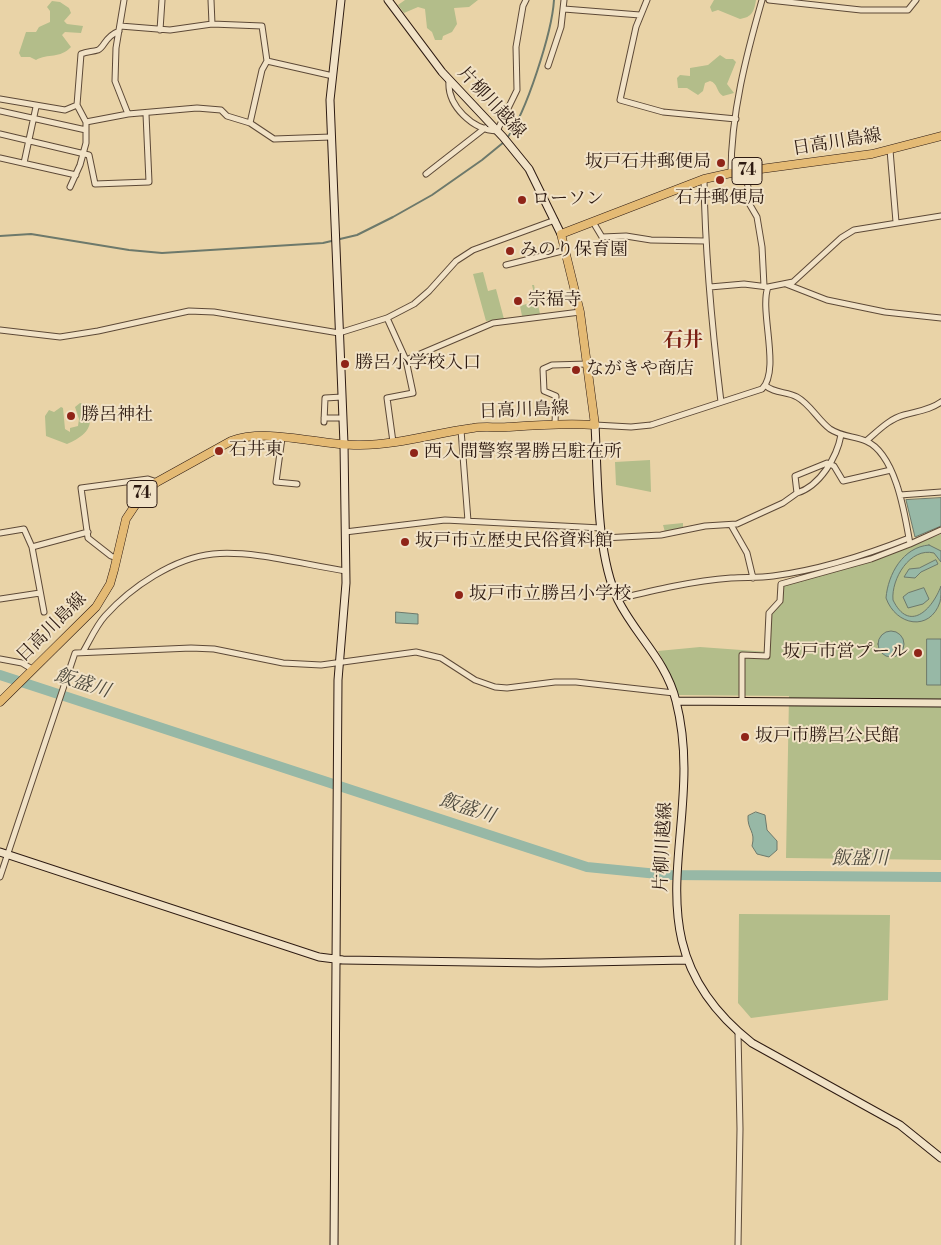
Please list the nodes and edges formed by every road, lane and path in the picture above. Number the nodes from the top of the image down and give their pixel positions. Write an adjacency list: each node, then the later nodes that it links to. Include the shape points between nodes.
1 (124, 0): 15 (street)
2 (162, 0): 16 (street)
3 (212, 0): 14 (street)
4 (341, 0): 19 (street)
5 (388, 0): 20 (street, 片柳川越線)
6 (526, 0): 33 (street, via 516,47 517,90)
7 (564, 0): 12 (street)
8 (647, 0): 13 (street)
9 (762, 0): 27 (street, via 745,58)
10 (769, 0): 11 (street, via 861,10 908,10)
11 (916, 0)
12 (564, 8): 13 (street); 18 (street)
13 (640, 15): 27 (street, via 620,100 663,112)
14 (212, 24): 16 (street); 17 (street, via 262,26)
15 (120, 29): 16 (street); 22 (street, via 109,35 102,47 81,54); 25 (street, via 114,64 115,81)
16 (160, 30)
17 (267, 62): 19 (street); 30 (street, via 262,70)
18 (548, 66)
19 (332, 76): 36 (street)
20 (449, 81): 31 (street, via 461,113); 33 (street, 片柳川越線)
21 (0, 99): 23 (street)
22 (77, 105): 23 (street, via 65,110); 29 (street)
23 (36, 107): 28 (street)
24 (0, 111): 28 (street)
25 (128, 114): 26 (street); 29 (street)
26 (146, 114): 30 (street, via 179,108 214,109); 39 (street, via 149,182 95,184 90,158)
27 (736, 119): 43 (street)
28 (34, 120): 32 (street); 37 (street)
29 (86, 122): 32 (street)
30 (250, 122): 36 (street, via 274,139)
31 (485, 128): 33 (street); 44 (street)
32 (86, 130): 39 (street)
33 (497, 131): 49 (street, 片柳川越線, via 529,169)
34 (0, 134): 37 (street)
35 (941, 136): 38 (main road, 日高川島線 / 74)
36 (331, 137): 63 (street)
37 (28, 140): 39 (street); 41 (street)
38 (890, 150): 42 (main road, 日高川島線 / 74); 51 (street)
39 (83, 153): 45 (street)
40 (0, 158): 41 (street)
41 (24, 163): 45 (street)
42 (746, 171): 43 (main road, 日高川島線 / 74); 58 (street, via 750,204 757,217)
43 (731, 173): 46 (main road, 日高川島線 / 74)
44 (426, 174)
45 (76, 175): 47 (street)
46 (704, 179): 50 (main road, 日高川島線 / 74); 53 (street)
47 (70, 187)
48 (941, 216): 51 (street)
49 (555, 220): 52 (street, 片柳川越線); 60 (street, via 465,254 423,297)
50 (593, 222): 52 (main road, 日高川島線 / 74); 53 (street, via 602,237)
51 (896, 222): 56 (street, via 848,233 800,278)
52 (561, 234): 54 (main road, 日高川島線)
53 (705, 241): 57 (street)
54 (566, 250): 55 (street); 59 (main road, 日高川島線)
55 (506, 265)
56 (786, 284): 58 (street); 61 (street, via 827,300 885,312)
57 (710, 287): 58 (street, via 744,284); 68 (street)
58 (766, 287): 66 (street, via 770,347)
59 (580, 312): 64 (street, via 493,323); 65 (main road, 日高川島線)
60 (387, 318): 63 (street); 64 (street)
61 (941, 318)
62 (0, 330): 63 (street, via 60,337 189,311 214,312)
63 (339, 333): 67 (street)
64 (406, 360): 79 (street, via 413,393 387,398)
65 (588, 364): 73 (street, via 552,365 543,369 544,391 556,396); 74 (main road, 日高川島線)
66 (765, 385): 68 (street, via 760,390); 76 (street, via 797,397)
67 (342, 397): 72 (street); 72 (street, via 325,398 324,420)
68 (721, 402): 74 (street, via 644,426)
69 (941, 402): 70 (street)
70 (933, 407): 71 (street); 78 (street, via 886,423)
71 (941, 411)
72 (342, 418): 80 (street)
73 (555, 423): 74 (main road, 日高川島線 / 74); 75 (main road, 日高川島線 / 74)
74 (595, 425): 90 (street, 片柳川越線)
75 (461, 430): 79 (main road, 日高川島線 / 74); 88 (street)
76 (841, 435): 78 (street); 81 (street)
77 (282, 438): 80 (main road, 日高川島線 / 74); 83 (main road, 日高川島線 / 74, via 236,439); 84 (street, via 276,482)
78 (866, 441): 82 (street, via 880,452)
79 (393, 442): 80 (main road, 日高川島線 / 74)
80 (344, 444): 93 (street)
81 (831, 463): 82 (street, via 843,481); 86 (street, via 822,475); 86 (street, via 795,476)
82 (891, 470): 87 (street)
83 (157, 482): 92 (street, via 148,479 81,488); 98 (main road, 日高川島線 / 74, via 144,492 126,519)
84 (297, 484)
85 (941, 492): 87 (street)
86 (797, 493): 89 (street, via 763,513)
87 (900, 495): 96 (street)
88 (468, 521): 90 (street); 93 (street, via 432,520)
89 (731, 525): 95 (street, via 705,526 661,536); 100 (street, via 748,557)
90 (602, 528): 95 (street, 片柳川越線)
91 (941, 530): 96 (street)
92 (88, 532): 97 (street); 98 (street, via 92,541)
93 (345, 532): 99 (street)
94 (0, 533): 97 (street, via 24,529)
95 (603, 538): 103 (street, 片柳川越線, via 608,570)
96 (910, 541): 100 (street, via 801,571); 112 (street, via 871,559 781,584 780,601 769,613 767,656 742,656)
97 (32, 547): 101 (street)
98 (117, 558): 108 (main road, 日高川島線 / 74, via 110,584 96,607)
99 (346, 572): 105 (street, via 243,555 214,554 185,560 152,577 113,609); 107 (street)
100 (752, 578): 103 (street, via 682,585)
101 (40, 593): 102 (street); 104 (street)
102 (0, 599)
103 (618, 599): 109 (street, 片柳川越線, via 655,653)
104 (44, 612)
105 (84, 652): 107 (street, via 191,648 214,649 283,663); 114 (street, via 74,655)
106 (0, 659): 108 (street, via 25,664)
107 (339, 663): 109 (street, via 422,652 495,687 576,682); 116 (street)
108 (30, 671): 111 (main road, 日高川島線 / 74)
109 (674, 693): 110 (street, 片柳川越線)
110 (676, 701): 112 (street); 117 (street, 片柳川越線, via 683,766 676,887 681,939)
111 (0, 702)
112 (742, 702): 113 (street)
113 (941, 703)
114 (4, 853): 115 (street); 116 (street, via 302,952)
115 (0, 877)
116 (337, 959): 117 (street); 120 (street)
117 (687, 960): 118 (street, 片柳川越線, via 702,990)
118 (738, 1032): 119 (street, 片柳川越線, via 773,1056 900,1125); 121 (street)
119 (941, 1158)
120 (334, 1245)
121 (738, 1245)

